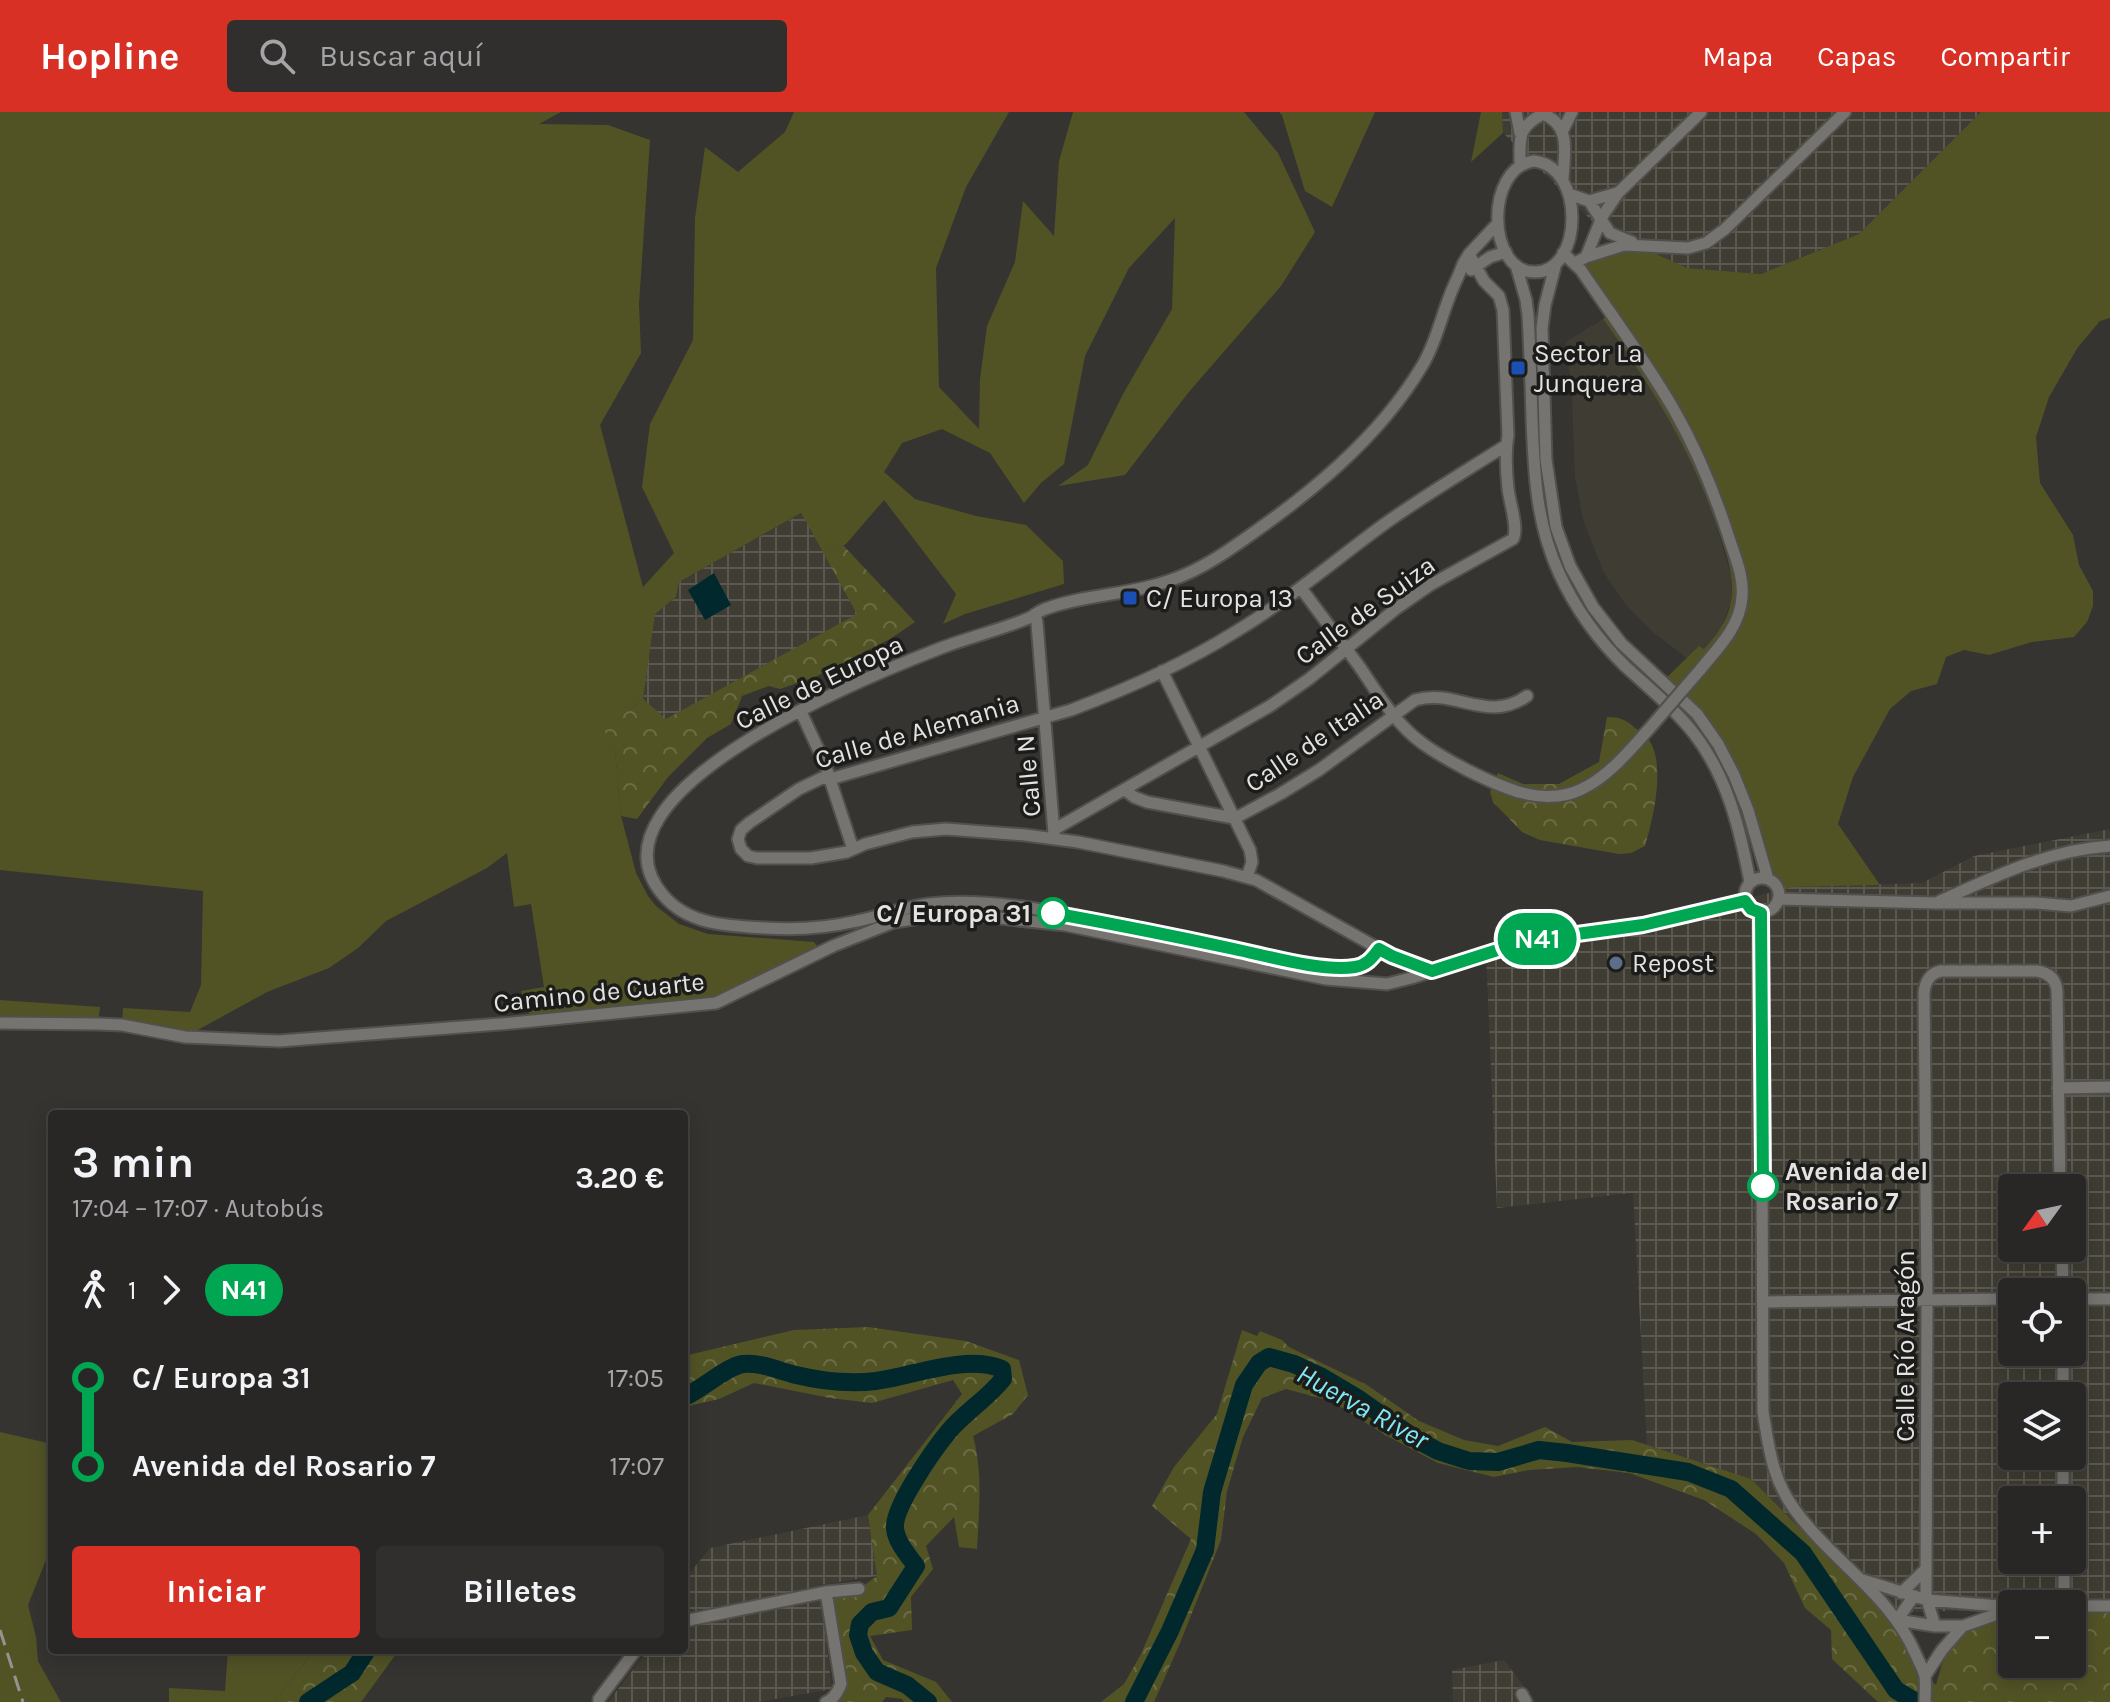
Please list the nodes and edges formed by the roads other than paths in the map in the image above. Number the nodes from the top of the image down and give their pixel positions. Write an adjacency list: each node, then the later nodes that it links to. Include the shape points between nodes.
1 (1516, 112): 7 (street)
2 (1572, 112): 6 (street)
3 (1701, 112): 10 (street)
4 (1845, 112): 15 (street, via 1706,243 1688,248)
5 (1543, 113): 6 (street); 7 (street)
6 (1563, 130): 9 (street)
7 (1520, 133): 8 (street)
8 (1520, 165): 9 (street, via 1547,164); 14 (street, via 1503,188)
9 (1563, 180): 11 (street)
10 (1618, 193): 12 (street); 13 (street)
11 (1569, 194): 12 (street); 18 (street, via 1572,223)
12 (1589, 201): 13 (street)
13 (1601, 220): 15 (street, via 1612,234); 19 (street)
14 (1498, 223): 16 (street); 17 (street, Calle de Europa)
15 (1640, 245): 19 (street)
16 (1506, 252): 20 (street); 21 (street)
17 (1469, 254): 21 (street, Calle de Suiza); 22 (street, Calle de Europa)
18 (1560, 258): 19 (street); 20 (street, via 1544,271); 41 (street, via 1542,328 1546,460 1556,527 1593,607 1621,643 1697,714 1718,744 1748,810)
19 (1580, 260): 31 (street, bridge, via 1674,410 1701,467 1742,579 1738,618 1619,762 1598,780 1564,795 1541,797 1509,790 1439,755)
20 (1516, 265): 43 (street, via 1528,315 1535,487 1547,545 1592,629 1682,720 1708,755 1727,791)
21 (1476, 266): 22 (street); 23 (street, Calle de Suiza)
22 (1457, 280): 23 (street); 26 (street, Calle de Europa, via 1437,336 1398,401 1375,429 1281,511 1189,573)
23 (1484, 281): 24 (street, Calle de Suiza, via 1497,292 1503,310)
24 (1505, 446): 25 (street, Calle de Alemania, via 1413,504); 27 (street, Calle de Suiza, via 1513,539 1430,585)
25 (1301, 588): 27 (street); 28 (street, Calle de Alemania, via 1236,632)
26 (1035, 614): 30 (street, Calle de Europa, via 907,662); 32 (street, Calle N)
27 (1347, 649): 31 (street); 33 (street, Calle de Suiza, via 1270,706)
28 (1162, 671): 32 (street, Calle de Alemania); 33 (street)
29 (1527, 696): 31 (street, Calle de Italia, via 1496,708 1424,697)
30 (801, 712): 34 (street); 50 (street, Calle de Europa, via 718,760 686,787 655,825 647,857 652,878 683,912 719,924 775,929 855,922 927,904 969,903 1122,925 1327,966 1360,966)
31 (1393, 715): 36 (street, Calle de Italia, via 1319,770)
32 (1045, 718): 34 (street, Calle de Alemania); 37 (street, Calle N)
33 (1199, 747): 35 (street, Calle de Suiza); 36 (street)
34 (830, 779): 39 (street); 39 (street, Calle de Alemania, via 799,789 749,823 738,839 741,849 748,856 775,859)
35 (1125, 790): 36 (street, Calle de Italia, via 1147,802); 37 (street, Calle de Suiza)
36 (1234, 818): 40 (street, via 1252,856)
37 (1054, 834): 39 (street, Calle de Alemania, via 946,829 912,832); 40 (street, Calle de Alemania)
38 (2110, 846): 42 (street, via 2060,853)
39 (853, 849)
40 (1247, 877): 50 (street, Calle de Alemania)
41 (1768, 879): 43 (street); 45 (street, via 1777,887)
42 (1985, 881): 47 (street); 48 (street)
43 (1750, 882): 46 (street)
44 (2110, 896): 47 (street, via 2071,906)
45 (1779, 899): 48 (street); 49 (street, via 1774,908)
46 (1745, 901): 49 (street); 53 (street, Camino de Cuarte, via 1643,925 1526,941)
47 (1988, 902): 48 (street)
48 (1936, 903)
49 (1761, 913): 63 (street)
50 (1379, 949): 51 (street, Calle de Alemania)
51 (1392, 956): 52 (street, Calle de Alemania); 54 (street)
52 (1406, 961): 53 (street, Calle de Alemania); 54 (street)
53 (1432, 971): 54 (street, Camino de Cuarte)
54 (1406, 979): 55 (street, Camino de Cuarte, via 1387,984 1326,979 1065,925 951,913 894,922 716,1003 279,1041 185,1037 122,1025)
55 (0, 1023)
56 (2110, 1087): 57 (street)
57 (2058, 1088): 58 (street); 62 (street, Calle Río Aragón, via 2057,991 2050,976 2037,971 1933,974 1924,993)
58 (2060, 1174)
59 (1998, 1299): 62 (street)
60 (2086, 1299): 61 (street)
61 (2110, 1299)
62 (1927, 1300): 63 (street); 64 (street, Calle Río Aragón)
63 (1764, 1302): 65 (street, via 1763,1412 1773,1468 1794,1509)
64 (1926, 1569): 68 (street); 70 (street, Calle Río Aragón)
65 (1862, 1580): 68 (street); 76 (street)
66 (859, 1589): 67 (street)
67 (826, 1592): 75 (street); 82 (street, via 841,1684)
68 (1901, 1593): 69 (street)
69 (1914, 1596): 70 (street); 76 (street)
70 (1927, 1600): 73 (street); 77 (street, Calle Río Aragón)
71 (2086, 1606): 72 (street)
72 (2110, 1606)
73 (1998, 1607)
74 (1998, 1613): 78 (street)
75 (688, 1620)
76 (1897, 1620): 77 (street); 80 (street)
77 (1935, 1626): 78 (street)
78 (1963, 1626): 80 (street)
79 (633, 1654): 81 (street)
80 (1925, 1676): 83 (street)
81 (599, 1702)
82 (826, 1702)
83 (1925, 1702)

